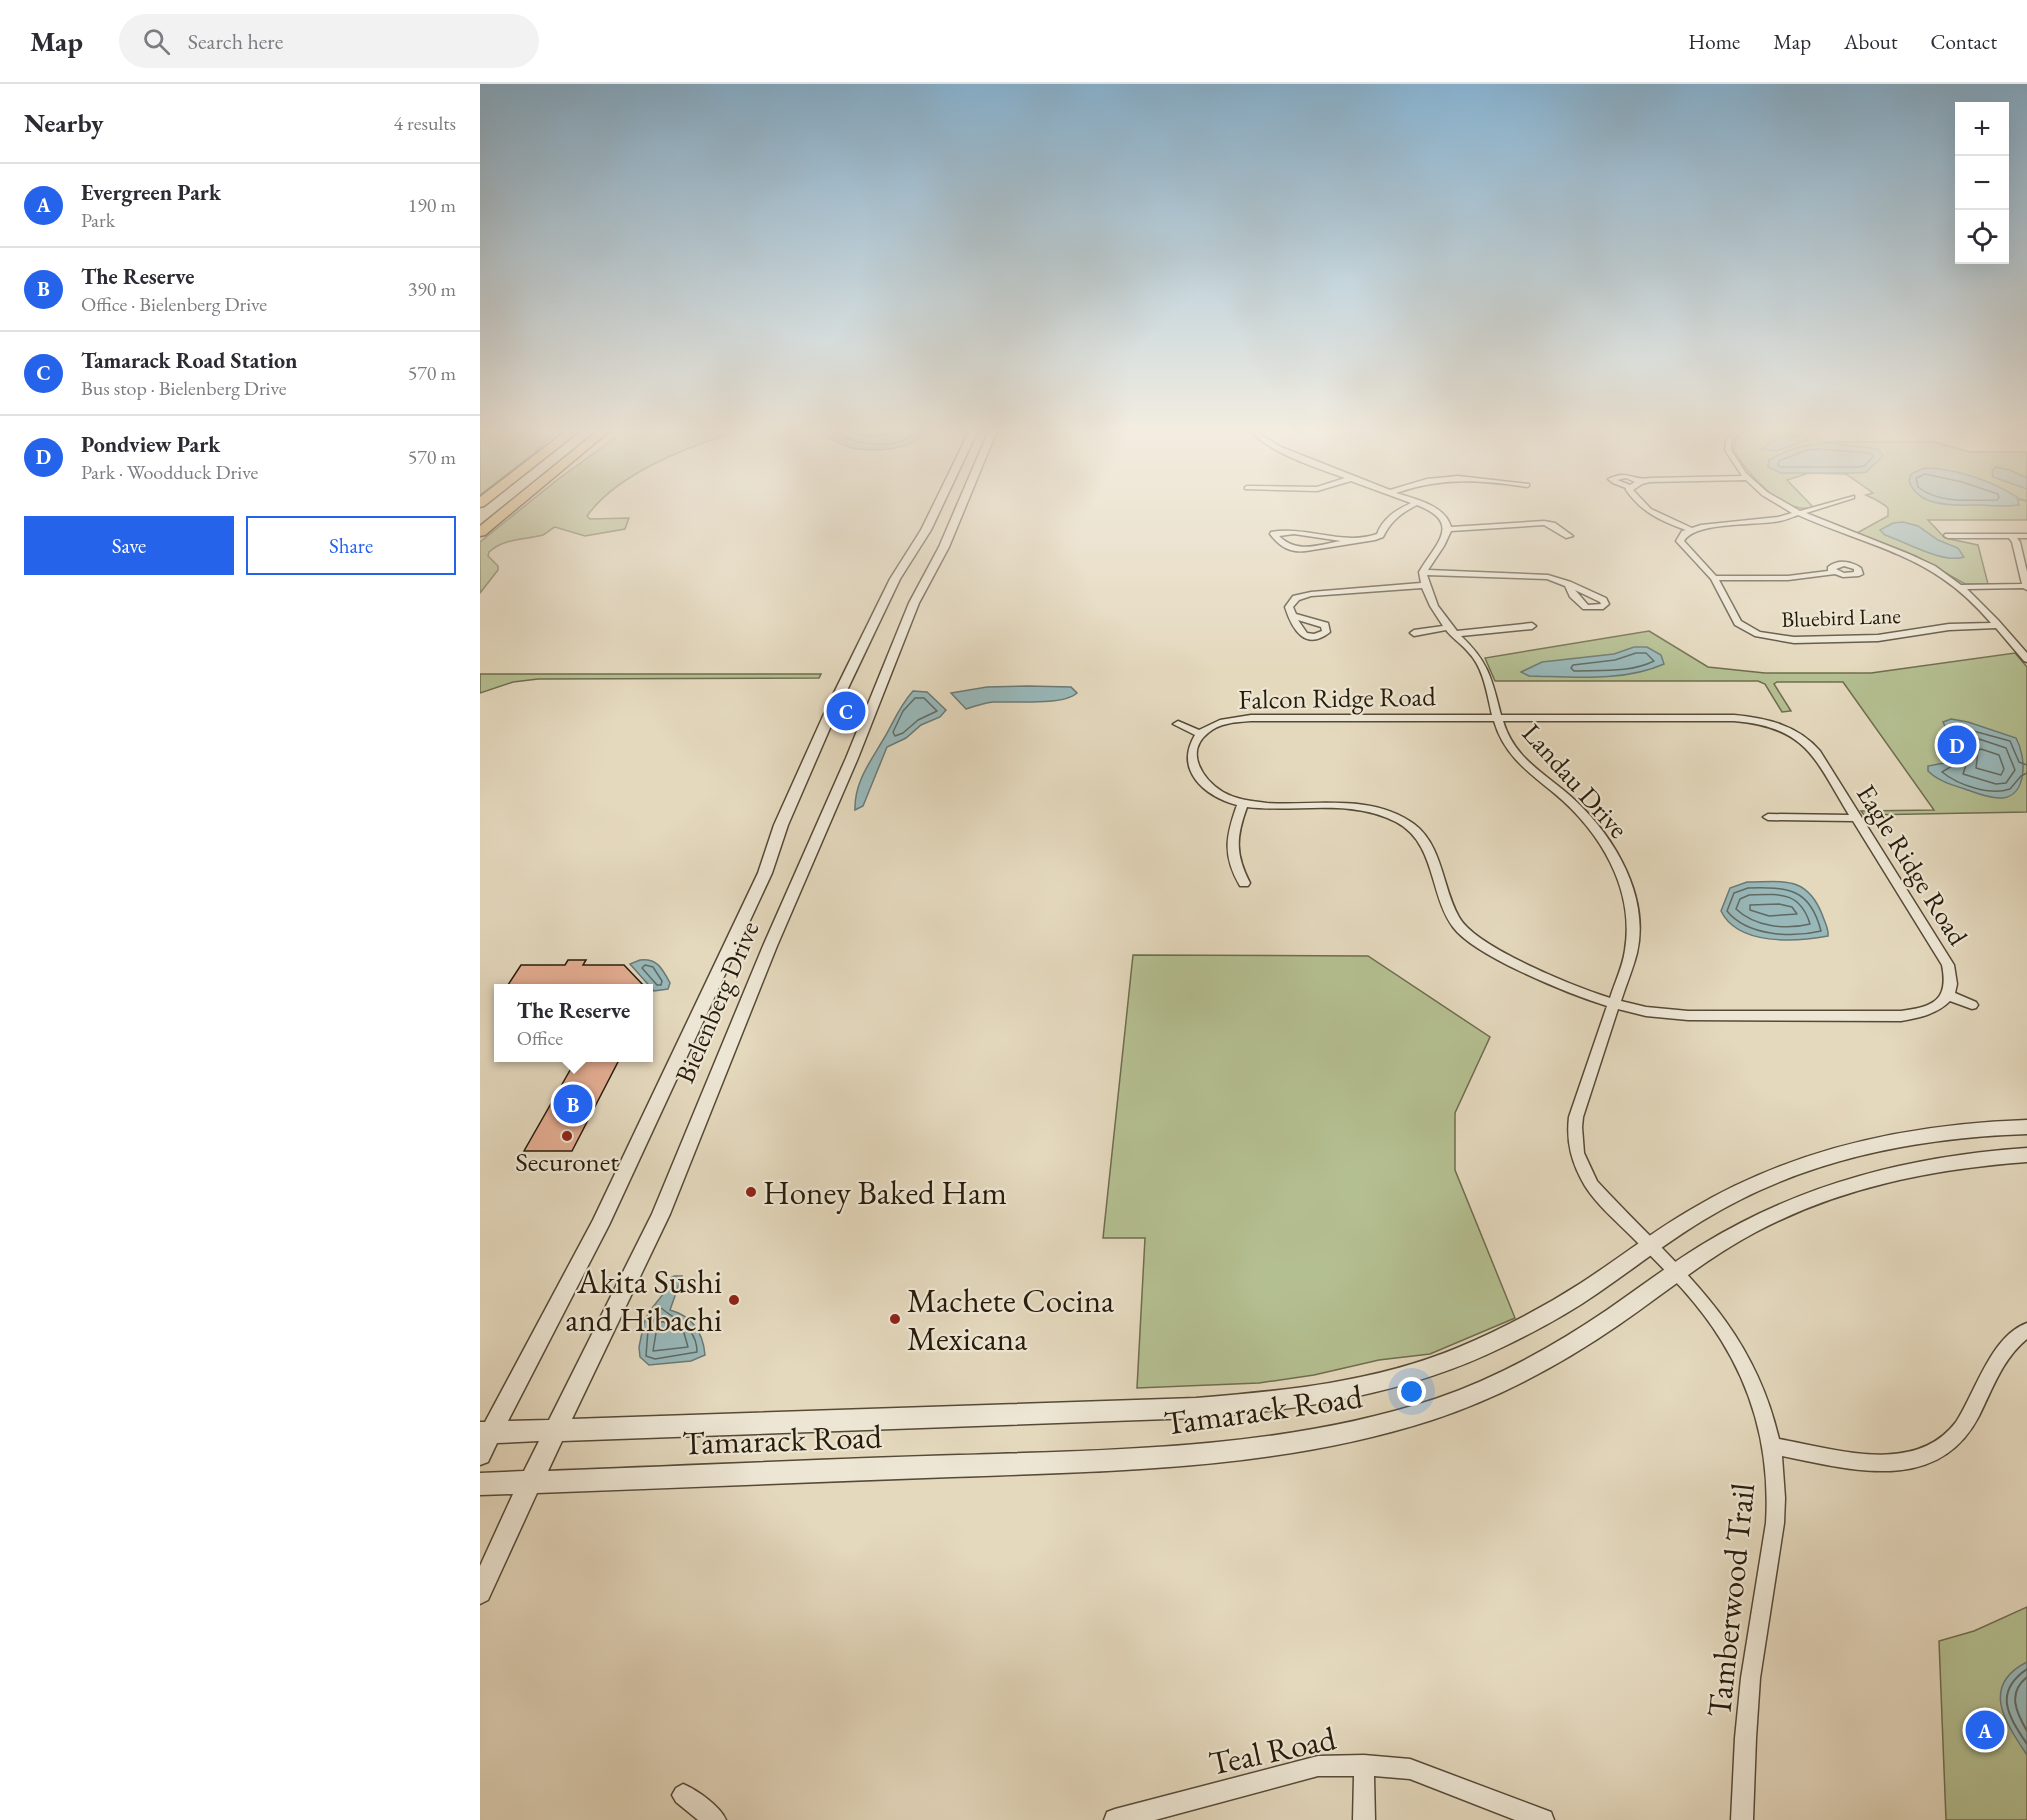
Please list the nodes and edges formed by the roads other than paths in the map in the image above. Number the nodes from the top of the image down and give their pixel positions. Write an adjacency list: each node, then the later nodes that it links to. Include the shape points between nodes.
1 (509, 509): 12 (highway)
2 (936, 509): 51 (street, Bielenberg Drive, via 895,579 834,705 781,825 765,873 600,1225)
3 (960, 509): 50 (street, Bielenberg Drive, via 914,603 662,1214)
4 (1403, 509): 17 (street, via 1386,523 1380,535)
5 (1430, 509): 10 (street, via 1441,515)
6 (1646, 509): 11 (street)
7 (1792, 509): 9 (street)
8 (1816, 509): 9 (street)
9 (1801, 514): 11 (street, via 1711,524); 24 (street, via 1903,552)
10 (1448, 528): 13 (street, via 1544,524); 18 (street, via 1442,546)
11 (1692, 530): 20 (street, Bluebird Lane, via 1681,537 1681,544)
12 (480, 532)
13 (1569, 536)
14 (1948, 536): 15 (street)
15 (2012, 536): 16 (street); 23 (street)
16 (2027, 536)
17 (1357, 541): 17 (street, via 1294,532 1274,534 1284,546 1299,550)
18 (1423, 572): 21 (street, via 1548,577); 22 (street, Landau Drive)
19 (1835, 572): 20 (street, via 1788,578)
20 (1714, 578): 28 (street, Bluebird Lane, via 1734,618)
21 (1568, 584)
22 (1424, 585): 25 (street, via 1311,594 1292,601); 29 (street, Landau Drive, via 1432,605)
23 (2026, 588): 24 (street)
24 (1964, 590): 27 (street)
25 (1292, 616)
26 (1532, 626): 29 (street)
27 (1998, 626): 28 (street, Bluebird Lane, via 1942,628 1878,638 1794,640); 32 (street)
28 (1746, 629): 31 (street)
29 (1451, 631): 30 (street); 33 (street, Landau Drive, via 1482,666)
30 (1414, 633)
31 (1733, 633)
32 (2027, 659)
33 (1497, 719): 36 (street, Eagle Ridge Road, via 1734,718); 37 (street, Falcon Ridge Road, via 1251,718 1223,723); 43 (street, Landau Drive, via 1513,752 1587,819 1623,878 1633,924 1631,952)
34 (1797, 722): 36 (street)
35 (1178, 724): 37 (street)
36 (1786, 729): 40 (street, Eagle Ridge Road, via 1815,751)
37 (1200, 734): 38 (street, via 1192,754 1198,776 1217,795)
38 (1243, 803): 41 (street, via 1231,846); 43 (street, via 1363,807 1405,822 1418,831 1431,850 1449,908 1465,932 1547,979)
39 (1767, 817): 40 (street)
40 (1857, 818): 42 (street, Eagle Ridge Road, via 1948,965)
41 (1244, 883)
42 (1948, 995): 43 (street, via 1936,1006 1901,1016 1697,1016); 44 (street)
43 (1615, 1004): 47 (street, Landau Drive, via 1576,1118 1574,1142 1592,1185)
44 (1972, 1005)
45 (2027, 1127): 47 (street, Tamarack Road, via 1918,1137 1827,1157 1744,1189)
46 (2027, 1155): 48 (street, Tamarack Road, via 1911,1168 1833,1189 1772,1214)
47 (1651, 1245): 48 (street, Tamberwood Trail); 50 (street, Tamarack Road, via 1573,1299 1494,1341 1426,1367 1312,1396 1196,1408)
48 (1677, 1270): 52 (street, Tamberwood Trail, via 1727,1334 1748,1371); 54 (street, Tamarack Road, via 1609,1320 1512,1377 1436,1408 1314,1441 1194,1456)
49 (2027, 1330): 52 (street, via 2006,1347 1954,1438 1921,1460 1876,1463)
50 (558, 1430): 51 (street, Tamarack Road); 54 (street, Bielenberg Drive)
51 (486, 1432): 53 (street, Bielenberg Drive)
52 (1772, 1446): 63 (street, Tamberwood Trail, via 1775,1521 1744,1731)
53 (480, 1454)
54 (530, 1483): 55 (street, Tamarack Road); 56 (street, Bielenberg Drive)
55 (480, 1484)
56 (480, 1592)
57 (1364, 1765): 60 (street, Teal Road, via 1318,1766); 61 (street); 62 (street, Teal Road, via 1410,1769)
58 (682, 1795): 59 (street)
59 (715, 1820)
60 (1115, 1820)
61 (1364, 1820)
62 (1543, 1820)
63 (1742, 1820)

